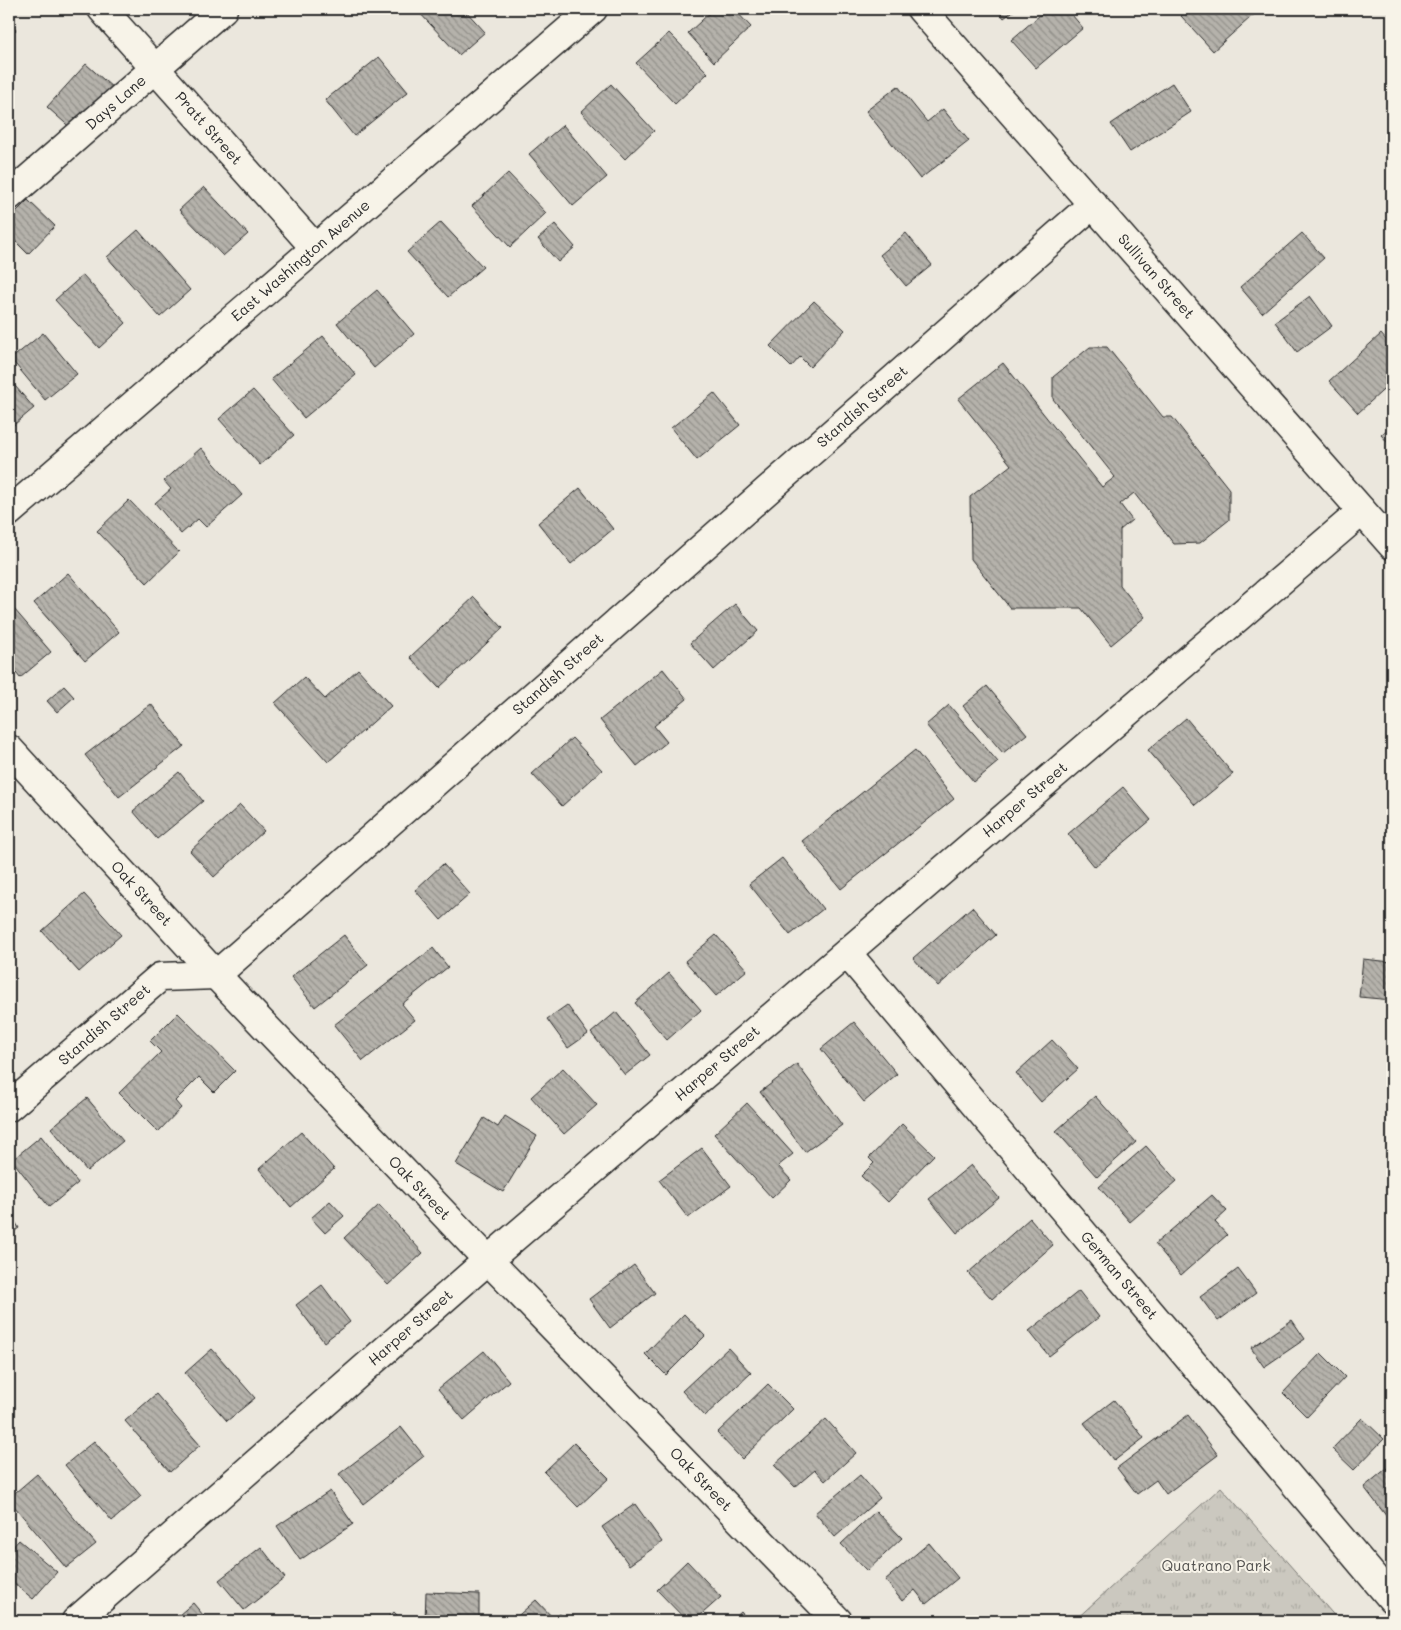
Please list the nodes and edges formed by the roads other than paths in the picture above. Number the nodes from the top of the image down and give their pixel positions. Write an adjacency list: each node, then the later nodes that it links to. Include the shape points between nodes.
1 (102, 9): 5 (street, Pratt Street)
2 (223, 9): 5 (street, Days Lane)
3 (593, 9): 8 (street, East Washington Avenue)
4 (921, 9): 7 (street, Sullivan Street)
5 (154, 68): 6 (street, Days Lane); 8 (street, Pratt Street)
6 (9, 196)
7 (1093, 204): 9 (street, Sullivan Street); 14 (street, Standish Street)
8 (315, 248): 10 (street, East Washington Avenue)
9 (1362, 510): 11 (street, Sullivan Street); 13 (street, Harper Street)
10 (9, 512)
11 (1392, 545)
12 (9, 749): 14 (street, Oak Street)
13 (846, 952): 16 (street, Harper Street); 17 (street, German Street)
14 (216, 975): 15 (street, Standish Street, via 160,976); 16 (street, Oak Street)
15 (9, 1107)
16 (488, 1260): 18 (street, Harper Street); 19 (street, Oak Street)
17 (1392, 1599)
18 (76, 1621)
19 (838, 1621)

